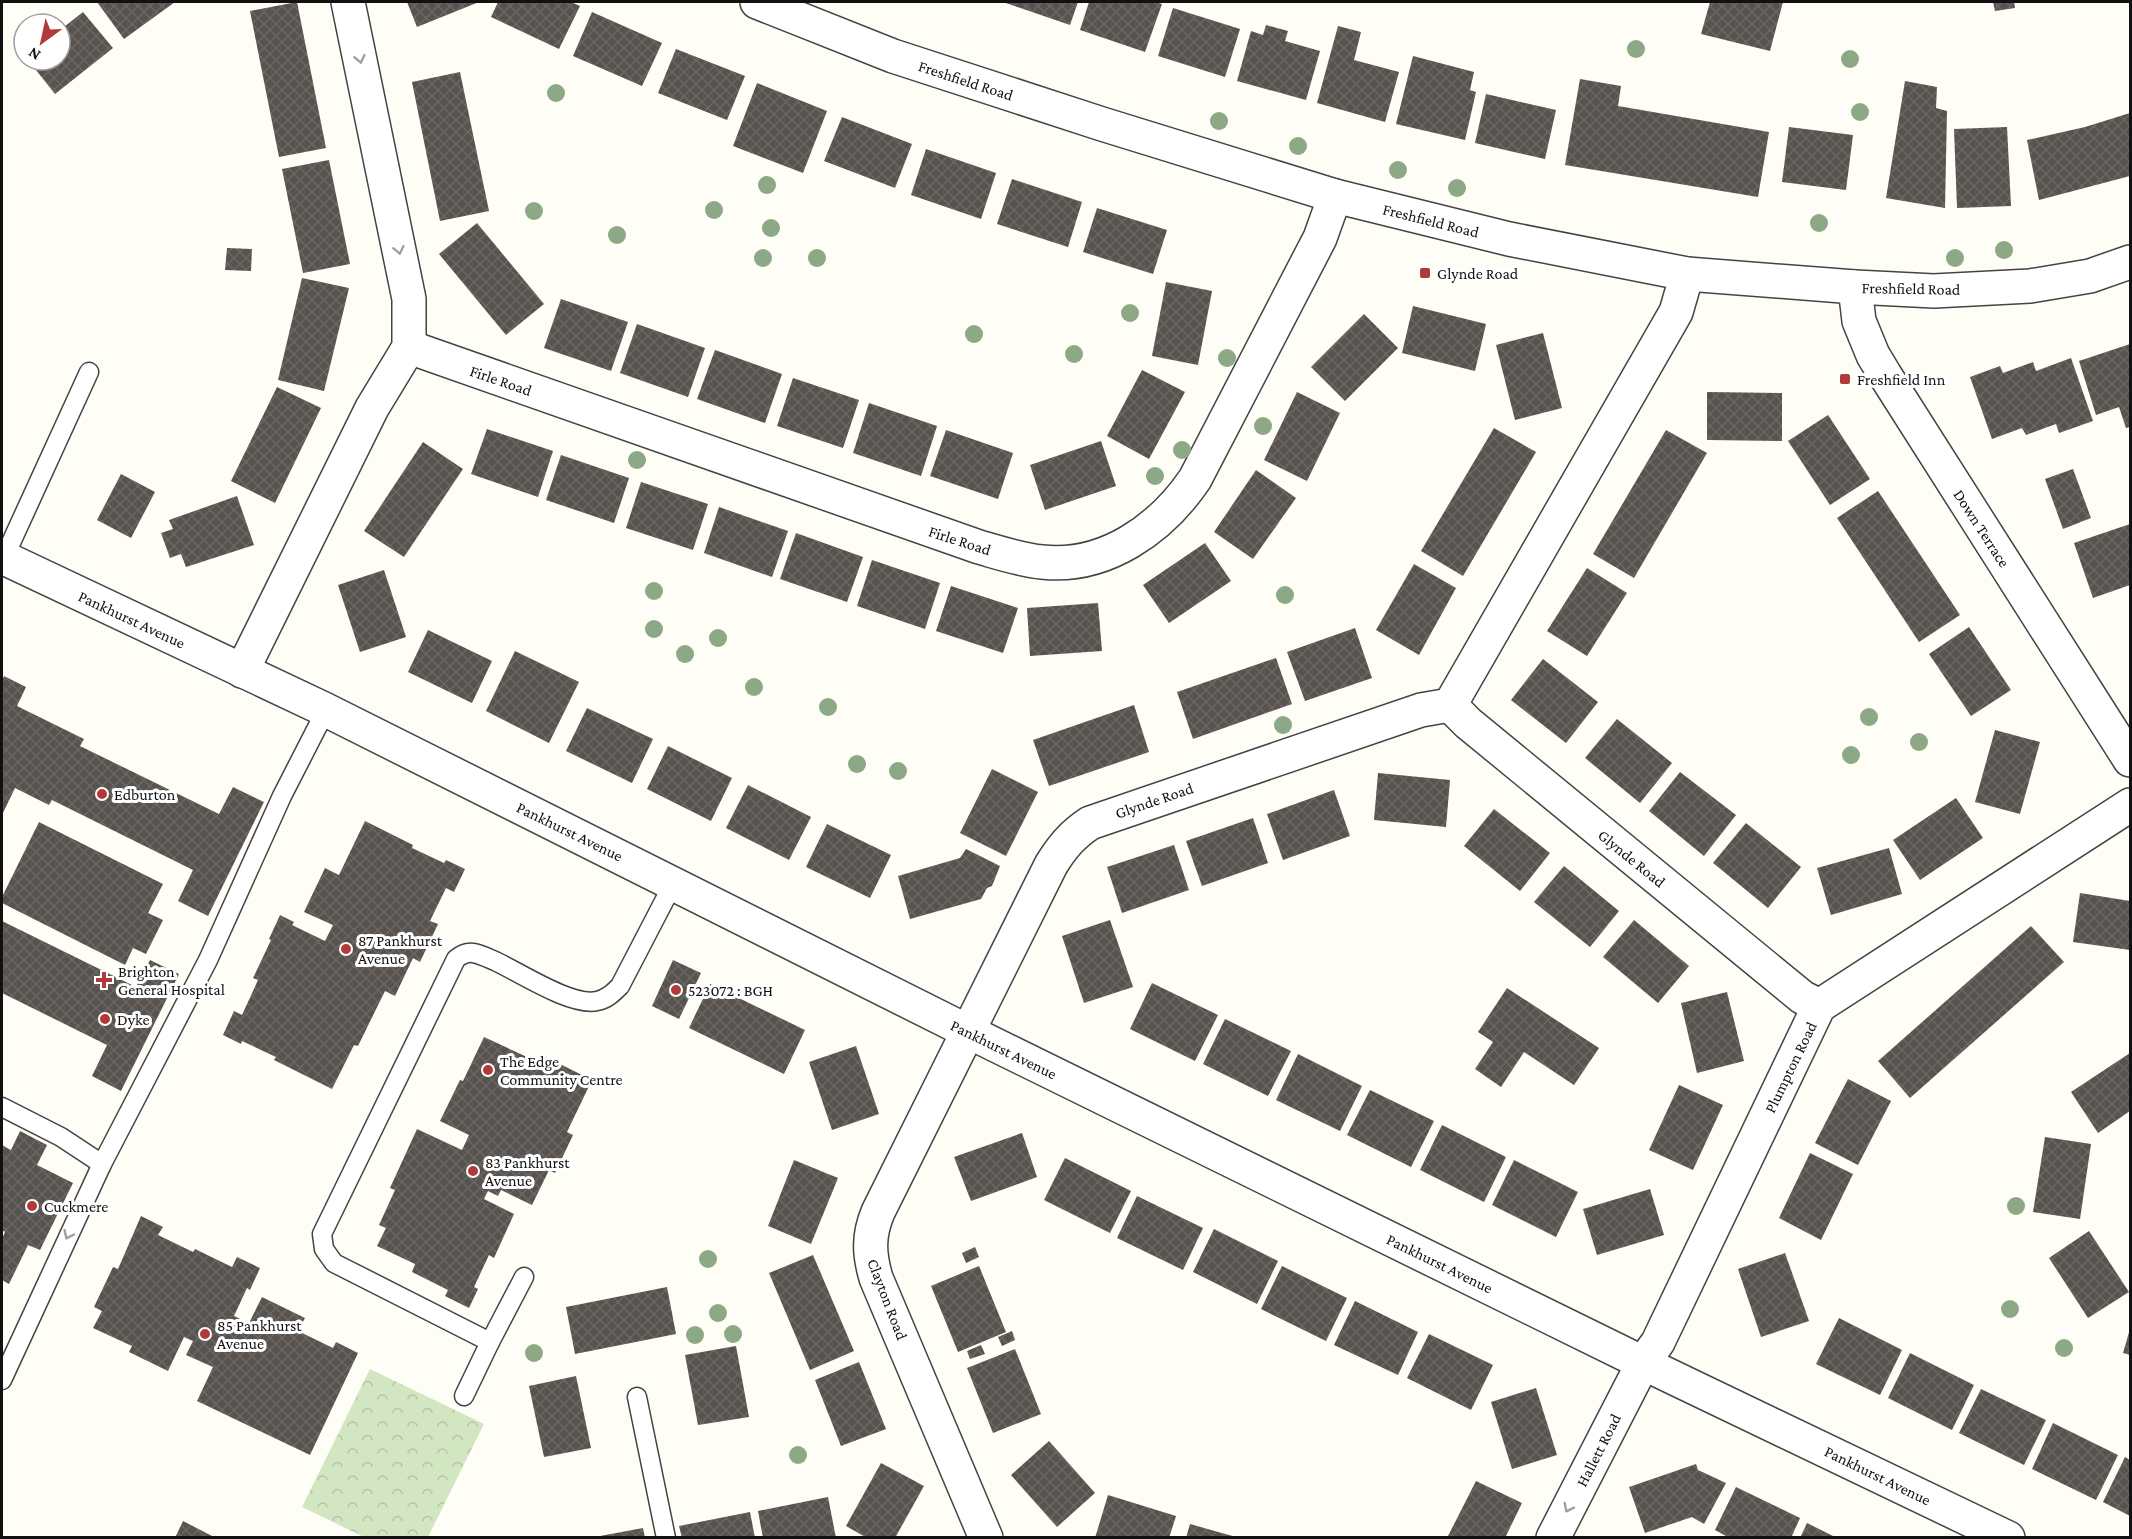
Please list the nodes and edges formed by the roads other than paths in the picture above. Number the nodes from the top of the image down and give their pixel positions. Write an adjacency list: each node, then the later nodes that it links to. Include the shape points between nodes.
1 (348, 2): 7 (street, one-way to 7, via 409,299)
2 (757, 2): 3 (street, Freshfield Road, via 893,56)
3 (1335, 196): 5 (street, Freshfield Road, via 1509,239); 7 (street, Firle Road, via 1320,238 1195,479 1165,515 1139,536 1084,560 1042,562 979,547)
4 (2130, 262): 6 (street, Freshfield Road, via 2090,276 2031,286 1934,291)
5 (1687, 274): 6 (street, Freshfield Road); 11 (street, via 1676,312)
6 (1855, 287): 13 (street, Down Terrace, via 1858,321 1872,355)
7 (409, 347): 10 (street, via 372,408)
8 (89, 372): 9 (lane)
9 (3, 557): 10 (street, Pankhurst Avenue)
10 (242, 671): 12 (street, Pankhurst Avenue)
11 (1449, 705): 16 (street, Glynde Road, via 1802,997); 17 (street, Glynde Road, via 1421,710 1310,746 1090,823 1075,833 1051,865)
12 (326, 710): 15 (street, Pankhurst Avenue); 19 (lane, via 282,796 208,960)
13 (2130, 760)
14 (2130, 805): 16 (street, Plumpton Road)
15 (673, 884): 17 (street, Pankhurst Avenue); 21 (lane, via 620,986 598,1001 570,998 480,955 466,953 456,959 322,1234 324,1249 334,1263)
16 (1819, 1006): 22 (street, Plumpton Road, via 1658,1342)
17 (968, 1031): 22 (street, Pankhurst Avenue); 27 (street, Clayton Road, via 878,1212 869,1248 876,1278)
18 (2, 1107): 19 (lane, via 61,1137)
19 (102, 1164): 23 (lane, one-way to 23)
20 (524, 1277): 21 (lane)
21 (490, 1342): 24 (lane)
22 (1643, 1363): 28 (street, Hallett Road, one-way to 28); 29 (street, Pankhurst Avenue)
23 (2, 1380)
24 (464, 1396)
25 (637, 1397): 26 (lane)
26 (666, 1538)
27 (986, 1538)
28 (1553, 1538)
29 (2008, 1538)

